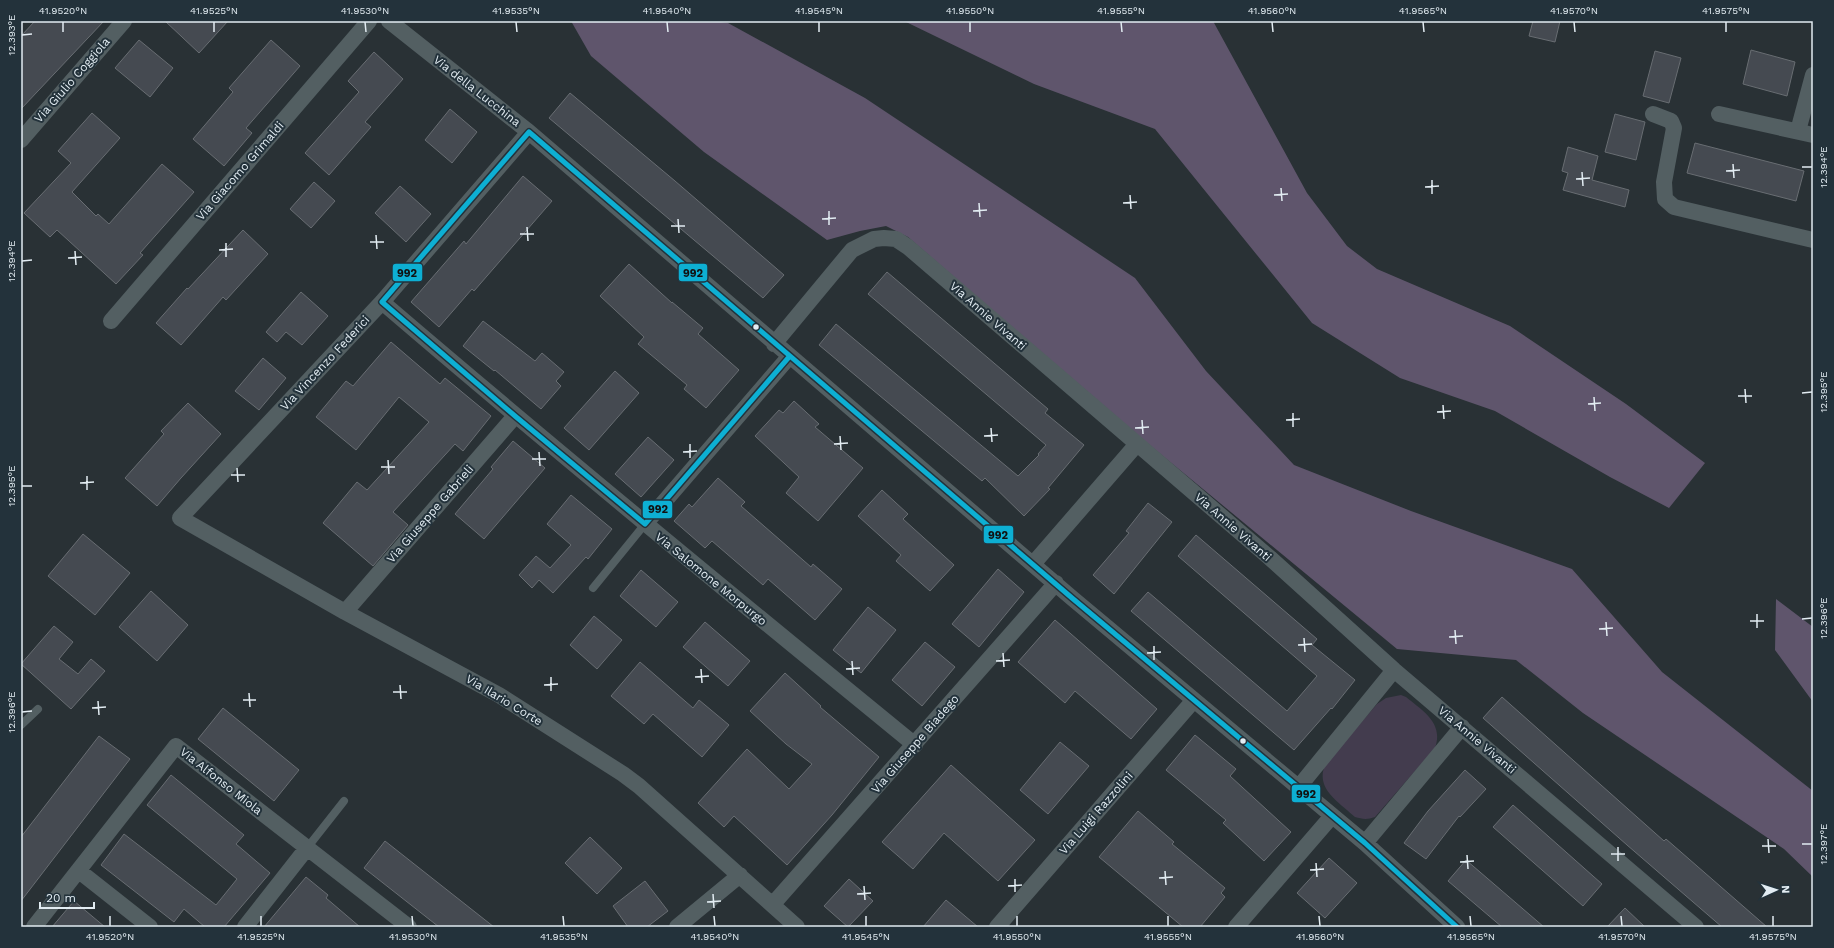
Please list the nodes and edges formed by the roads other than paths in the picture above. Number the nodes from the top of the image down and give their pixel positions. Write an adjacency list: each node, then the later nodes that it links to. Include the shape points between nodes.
1 (124, 21): 9 (street, Via Giulio Coggiola)
2 (369, 21): 12 (street, Via Giacomo Grimaldi)
3 (389, 21): 7 (street, Via della Lucchina)
4 (1813, 75): 8 (street)
5 (1653, 114): 10 (street, via 1671,121 1674,128 1664,182 1665,199 1674,207)
6 (1719, 114): 8 (street)
7 (529, 132): 11 (street, Via Vincenzo Federici); 13 (street, Via della Lucchina)
8 (1805, 133)
9 (21, 140)
10 (1813, 240)
11 (382, 302): 15 (street, Via Salomone Morpurgo); 17 (street, Via Vincenzo Federici)
12 (111, 321)
13 (774, 344): 14 (street, Via della Lucchina); 16 (street, Via Annie Vivanti, via 852,250 874,239 896,239)
14 (789, 357): 18 (street); 19 (street, Via della Lucchina)
15 (515, 416): 18 (street, Via Salomone Morpurgo); 22 (street, Via Giuseppe Gabrieli)
16 (1137, 444): 19 (street); 23 (street, Via Annie Vivanti, via 1270,558)
17 (180, 518): 22 (street, Via Ilario Corte)
18 (645, 524): 21 (lane); 28 (street, Via Salomone Morpurgo)
19 (1033, 564): 20 (street, Via della Lucchina)
20 (1056, 583): 24 (street, Via della Lucchina); 28 (street, Via Giuseppe Biadego)
21 (593, 588)
22 (345, 612): 35 (street, Via Ilario Corte, via 499,695 623,774)
23 (1394, 670): 27 (street, Via Annie Vivanti); 29 (street)
24 (1194, 700): 29 (street, Via della Lucchina); 44 (street, Via Luigi Razzolini)
25 (38, 709): 26 (lane)
26 (21, 725)
27 (1462, 727): 32 (street); 46 (street, Via Annie Vivanti)
28 (915, 744): 36 (street, Via Giuseppe Biadego)
29 (1298, 788): 31 (street, Via della Lucchina)
30 (344, 801): 33 (lane)
31 (1332, 816): 32 (street, Via della Lucchina); 45 (street)
32 (1365, 844): 37 (street, Via della Lucchina)
33 (306, 848): 34 (street, Via Alfonso Miola, via 176,746); 40 (street); 41 (street, Via Alfonso Miola)
34 (79, 871): 38 (street, Via Alfonso Miola); 39 (street)
35 (740, 875): 36 (street, Via Ilario Corte); 42 (street)
36 (773, 904): 43 (street, Via Ilario Corte)
37 (1450, 925)
38 (34, 927)
39 (150, 927)
40 (245, 927)
41 (409, 927)
42 (677, 927)
43 (797, 927)
44 (997, 927)
45 (1236, 927)
46 (1696, 927)

